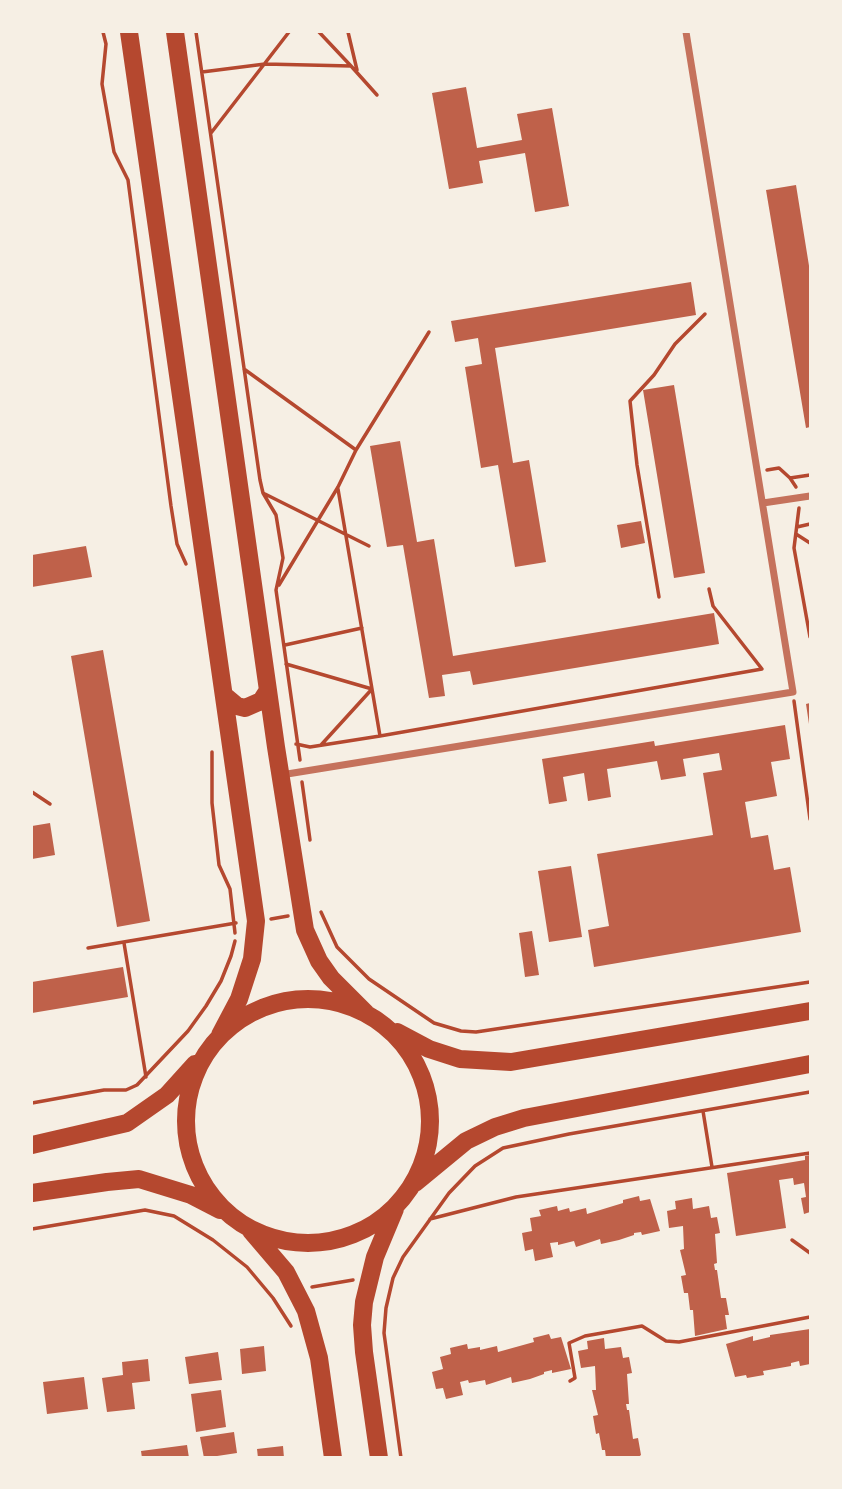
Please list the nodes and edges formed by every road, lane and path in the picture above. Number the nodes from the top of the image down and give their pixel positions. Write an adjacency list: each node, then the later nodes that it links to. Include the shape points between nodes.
1 (103, 32): 21 (path, via 103,83 114,152 128,180)
2 (129, 32): 20 (main road)
3 (175, 32): 19 (main road)
4 (196, 32): 11 (path)
5 (289, 32): 9 (path)
6 (319, 32): 10 (path)
7 (348, 32): 12 (path)
8 (686, 32): 23 (street)
9 (265, 64): 10 (path); 11 (path); 14 (path)
10 (351, 66): 12 (path)
11 (202, 72): 14 (path)
12 (357, 73): 13 (path)
13 (377, 96)
14 (211, 133): 17 (path)
15 (705, 314): 41 (path, via 630,401)
16 (429, 332): 22 (path)
17 (243, 368): 18 (path); 22 (path)
18 (245, 377): 19 (path); 27 (path)
19 (224, 380): 47 (main road)
20 (180, 386): 21 (path); 49 (main road)
21 (155, 389): 38 (path, via 177,544)
22 (356, 450): 26 (path)
23 (758, 472): 25 (path, via 779,468); 30 (street)
24 (810, 475): 25 (path)
25 (790, 478): 29 (path)
26 (338, 487): 31 (path); 34 (path)
27 (263, 493): 31 (path); 40 (path, via 276,515 283,558)
28 (810, 496): 29 (street)
29 (799, 498): 30 (street); 33 (path)
30 (763, 503): 48 (street)
31 (318, 520): 34 (path); 40 (path)
32 (810, 524): 33 (path)
33 (797, 527): 35 (path)
34 (345, 534): 37 (path); 42 (path)
35 (796, 534): 36 (path); 43 (path, via 794,548)
36 (810, 543)
37 (369, 546)
38 (186, 564)
39 (709, 589): 50 (path, via 713,606 762,669)
40 (276, 590): 44 (path)
41 (659, 597)
42 (362, 628): 44 (path); 46 (path)
43 (810, 637)
44 (284, 645): 45 (path)
45 (286, 664): 46 (path); 52 (path)
46 (373, 689): 50 (path); 53 (path)
47 (268, 690): 49 (main road, via 261,701 246,708); 55 (main road)
48 (793, 692): 54 (street); 58 (path)
49 (225, 696): 70 (main road, via 256,939 239,999)
50 (380, 736): 53 (path)
51 (211, 743): 63 (path, via 219,865 230,889)
52 (298, 744): 53 (path); 54 (path)
53 (321, 746)
54 (301, 772): 55 (street); 59 (path)
55 (280, 776): 68 (main road, via 305,930 331,978)
56 (32, 792): 57 (path)
57 (50, 804)
58 (810, 819)
59 (310, 841)
60 (320, 909): 66 (path, via 337,947 369,979 434,1023 461,1031)
61 (293, 915): 62 (path)
62 (266, 919)
63 (236, 923): 64 (path); 73 (path, via 231,956 206,1006)
64 (124, 943): 65 (path); 73 (path)
65 (88, 948)
66 (810, 982)
67 (810, 1011): 69 (main road, via 511,1062 460,1059 429,1049)
68 (366, 1013): 69 (main road); 70 (main road, via 345,1004 301,998 257,1009)
69 (384, 1025): 80 (main road, via 414,1059 429,1101 428,1145)
70 (220, 1035): 71 (main road)
71 (207, 1051): 77 (main road, via 167,1095 127,1123); 83 (main road, via 189,1091 187,1137 201,1180)
72 (810, 1064): 80 (main road, via 495,1126 466,1141)
73 (146, 1077): 75 (path, via 126,1090)
74 (810, 1092): 76 (path)
75 (32, 1103)
76 (703, 1111): 79 (path); 84 (path, via 503,1148 475,1166)
77 (32, 1145)
78 (810, 1153): 79 (path)
79 (712, 1167): 84 (path, via 516,1197)
80 (411, 1187): 82 (main road)
81 (32, 1193): 83 (main road, via 139,1179 191,1195)
82 (396, 1205): 85 (main road, via 359,1232 326,1241 292,1242); 89 (main road)
83 (230, 1215): 85 (main road)
84 (429, 1220): 90 (path)
85 (249, 1228): 91 (main road)
86 (32, 1229): 92 (path, via 145,1210 174,1216 247,1267)
87 (792, 1240): 88 (path)
88 (810, 1253)
89 (368, 1278): 90 (path); 91 (path); 97 (main road, via 362,1325)
90 (393, 1278): 98 (path, via 384,1333)
91 (296, 1289): 92 (path); 96 (main road, via 318,1358)
92 (273, 1298): 94 (path)
93 (810, 1317): 95 (path, via 678,1342 666,1341 642,1326 585,1336 569,1343 575,1378)
94 (296, 1335)
95 (570, 1381)
96 (333, 1458)
97 (379, 1458)
98 (401, 1458)

